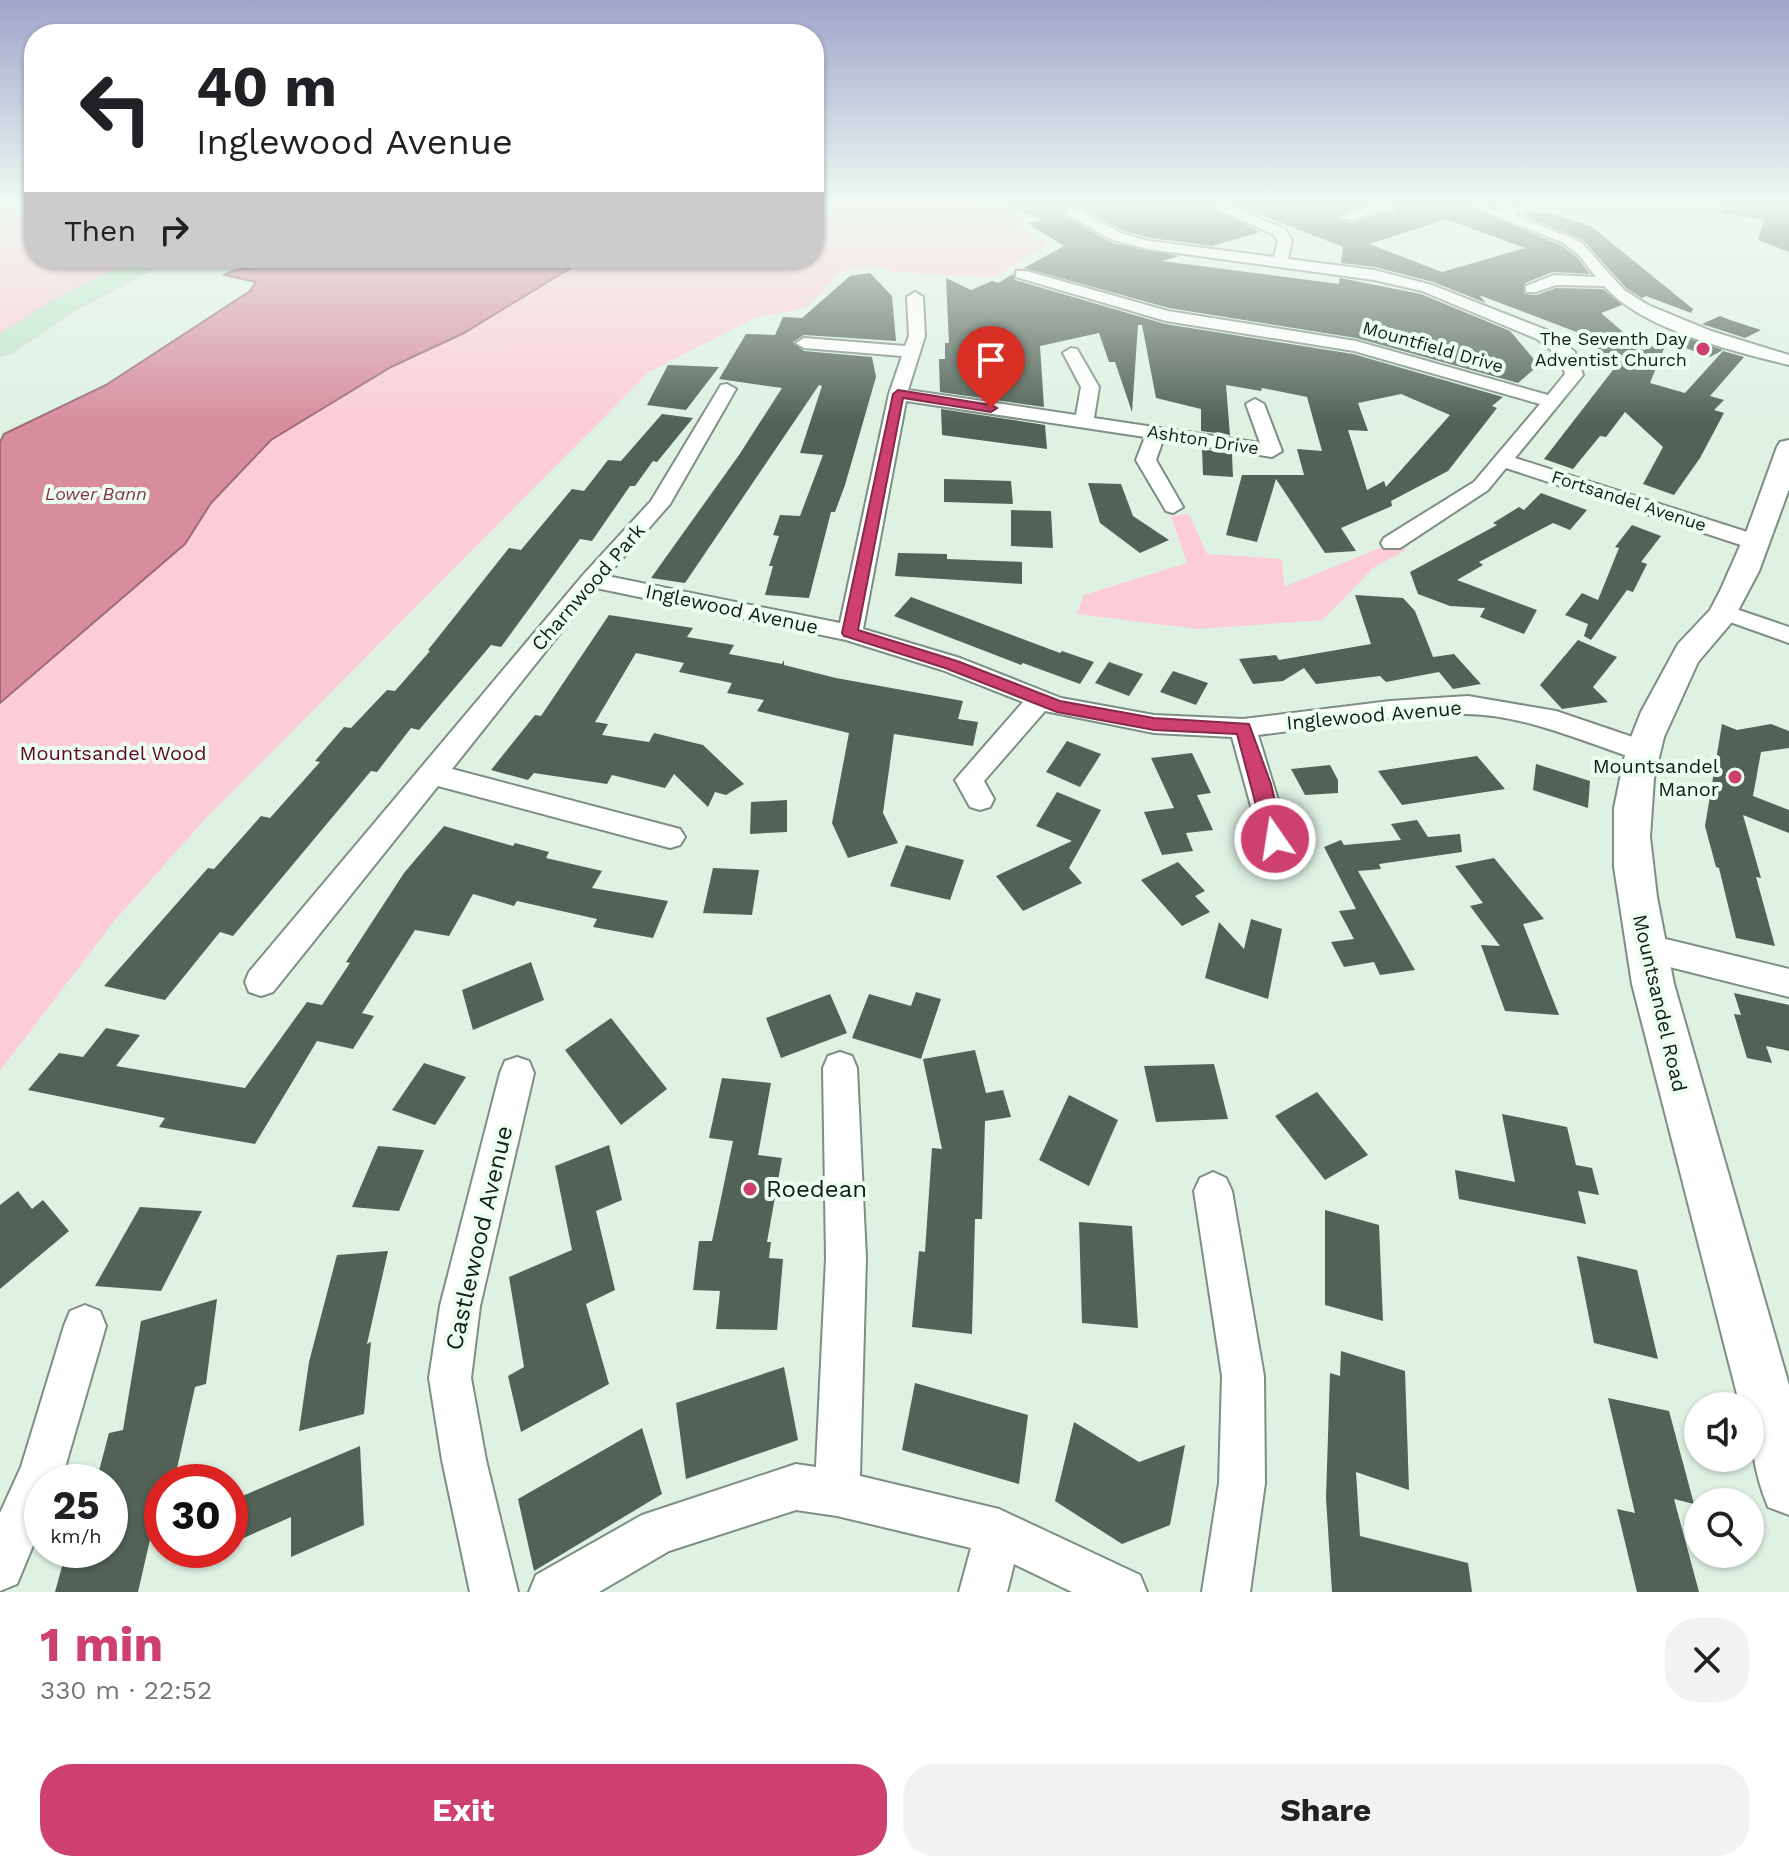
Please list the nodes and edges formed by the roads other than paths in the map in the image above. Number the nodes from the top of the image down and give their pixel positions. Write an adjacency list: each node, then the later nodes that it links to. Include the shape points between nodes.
1 (122, 275): 9 (main road)
2 (1025, 275): 15 (street, Mountfield Drive, via 1166,316 1356,346)
3 (1369, 275): 15 (street, via 1400,280 1543,335 1569,356 1574,375)
4 (1603, 275): 5 (street)
5 (1608, 282): 6 (street, via 1554,280); 12 (street, via 1627,300 1665,317)
6 (1531, 289)
7 (915, 297): 10 (street, via 917,336)
8 (804, 343): 10 (street)
9 (0, 347)
10 (912, 352): 14 (street)
11 (1071, 353): 17 (street, via 1090,387)
12 (1789, 360)
13 (727, 389): 24 (street, Charnwood Park, via 660,504)
14 (898, 394): 17 (street, Ashton Drive); 26 (street)
15 (1552, 402): 20 (street)
16 (1255, 404): 18 (street, Ashton Drive, via 1272,451)
17 (1084, 422): 18 (street, Ashton Drive)
18 (1156, 433): 21 (street, via 1146,460)
19 (1789, 447): 22 (street, Mountsandel Road)
20 (1503, 461): 22 (street, Fortsandel Avenue); 23 (street, via 1481,486)
21 (1173, 507)
22 (1755, 542): 25 (street, Mountsandel Road)
23 (1392, 543)
24 (591, 580): 26 (street, Inglewood Avenue); 31 (street, Charnwood Park)
25 (1724, 612): 27 (street); 30 (street, Mountsandel Road, via 1688,652)
26 (850, 633): 28 (street, Inglewood Avenue, via 951,664)
27 (1789, 635)
28 (1040, 700): 29 (street, Inglewood Avenue, via 1154,724); 32 (street, via 969,780)
29 (1243, 728): 30 (street, Inglewood Avenue, via 1468,705 1556,720); 34 (street)
30 (1643, 751): 35 (street, Mountsandel Road, via 1633,840)
31 (433, 774): 33 (street); 36 (street, Charnwood Park)
32 (980, 799)
33 (670, 837)
34 (1275, 839)
35 (1645, 948): 37 (street); 42 (street, Mountsandel Road)
36 (261, 982)
37 (1789, 983)
38 (840, 1068): 43 (street, via 846,1258)
39 (517, 1073): 46 (street, Castlewood Avenue, via 460,1306 450,1378)
40 (1213, 1191): 50 (street, via 1243,1376 1242,1483)
41 (85, 1326): 45 (street, via 42,1471)
42 (1789, 1486)
43 (837, 1493): 44 (street); 47 (street, via 796,1487 658,1531)
44 (999, 1532): 48 (street); 49 (street)
45 (0, 1567)
46 (494, 1592)
47 (553, 1592)
48 (983, 1592)
49 (1123, 1592)
50 (1226, 1592)

